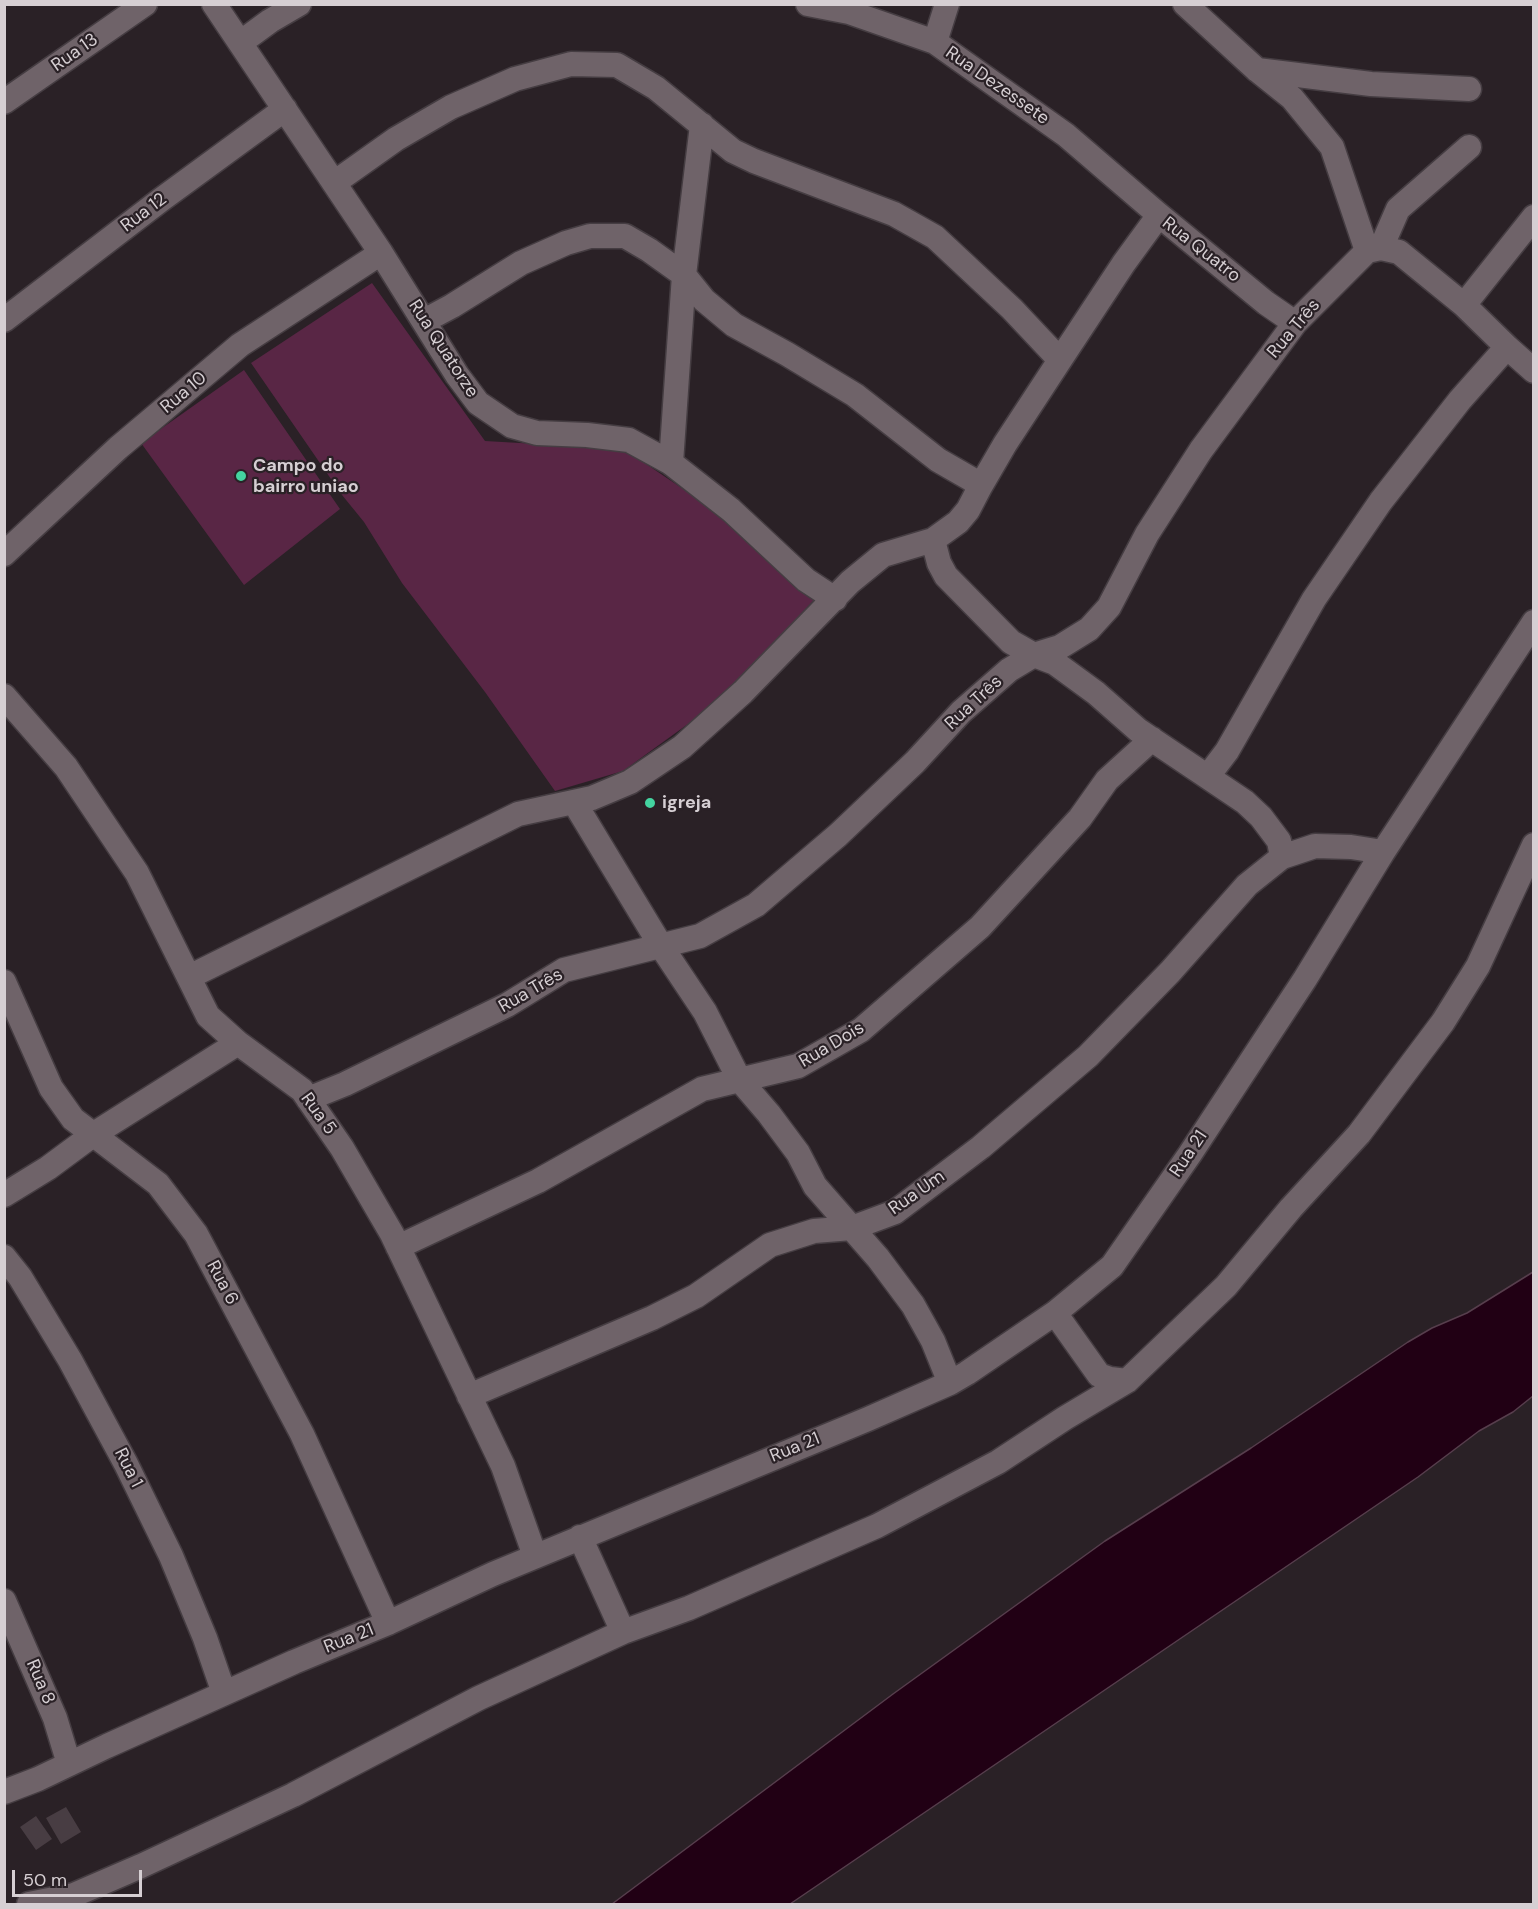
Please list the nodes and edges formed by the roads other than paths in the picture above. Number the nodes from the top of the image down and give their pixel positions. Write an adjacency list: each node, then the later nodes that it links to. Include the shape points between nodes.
1 (145, 4): 11 (street, Rua 13)
2 (214, 4): 8 (street, Rua Quatorze)
3 (299, 4): 8 (street)
4 (808, 4): 7 (street, Rua Dezessete, via 849,12)
5 (947, 4): 7 (street)
6 (1185, 4): 9 (street)
7 (935, 42): 16 (street, Rua Dezessete, via 1066,135)
8 (240, 43): 12 (street, Rua Quatorze)
9 (1257, 70): 10 (street, via 1371,84); 18 (street, via 1292,98 1332,147)
10 (1469, 89)
11 (4, 102)
12 (285, 110): 15 (street, Rua Quatorze); 22 (street, Rua 12)
13 (702, 125): 15 (street, via 656,88 617,65 571,64 515,79 451,107 396,139); 20 (street); 26 (street, via 733,151 754,162 894,214 935,237)
14 (1469, 147): 18 (street, via 1398,209)
15 (334, 183): 19 (street, Rua Quatorze)
16 (1159, 215): 24 (street, Rua Quatro); 26 (street, Rua Quatro)
17 (1533, 217): 21 (street)
18 (1374, 249): 21 (street, via 1399,252); 24 (street, Rua Três)
19 (381, 253): 23 (street, Rua Quatorze); 31 (street, Rua 10, via 240,345 118,448)
20 (684, 275): 23 (street, via 626,237 590,236 521,262); 28 (street); 29 (street, via 704,300 734,326 855,395 938,460)
21 (1464, 305): 25 (street)
22 (4, 320)
23 (424, 321): 28 (street, Rua Quatorze, via 478,403 512,426 537,433 628,440)
24 (1295, 323): 34 (street, Rua Três, via 1201,450 1147,534 1109,607 1089,629)
25 (1507, 347): 27 (street); 37 (street, via 1381,501 1314,599 1227,751)
26 (1060, 360): 29 (street, Rua Quatro)
27 (1533, 371)
28 (671, 463): 32 (street, Rua Quatorze, via 731,510 806,580)
29 (980, 487): 30 (street, Rua Quatro, via 958,522)
30 (933, 540): 32 (street, Rua Quatro, via 883,555); 34 (street, via 946,576 1011,642)
31 (4, 554)
32 (835, 599): 38 (street, Rua Quatro, via 682,747 630,782)
33 (1532, 628): 40 (street, Rua 21)
34 (1034, 655): 36 (street, via 1055,663); 42 (street, Rua Três, via 1009,670 961,712 838,835 756,905 700,936)
35 (4, 696): 43 (street, Rua 5, via 66,767 137,873)
36 (1152, 740): 37 (street); 46 (street, Rua Dois, via 1107,780 1080,818 980,927 861,1030 798,1066)
37 (1208, 776): 41 (street, via 1261,817 1279,842)
38 (574, 802): 42 (street); 43 (street, Rua Quatro, via 518,814)
39 (1533, 845): 54 (street, via 1478,966 1443,1022 1366,1125 1226,1286)
40 (1383, 852): 41 (street, via 1315,846); 53 (street, Rua 21, via 1190,1154 1112,1266)
41 (1281, 857): 50 (street, Rua Um, via 1247,885 1088,1056 981,1147 895,1212)
42 (661, 946): 46 (street, via 705,1012); 47 (street, Rua Três, via 564,970 507,1005)
43 (189, 977): 45 (street, Rua 5, via 208,1016)
44 (4, 981): 48 (street, Rua 6, via 51,1088 73,1119)
45 (238, 1043): 47 (street, Rua 5, via 302,1090); 48 (street)
46 (738, 1079): 50 (street, via 793,1146 815,1186); 51 (street, Rua Dois, via 702,1089 538,1181)
47 (308, 1099): 51 (street, Rua 5, via 342,1149)
48 (94, 1134): 49 (street); 60 (street, Rua 6, via 158,1184 196,1234 302,1434)
49 (4, 1195)
50 (852, 1228): 55 (street, via 913,1305); 56 (street, Rua Um, via 814,1232 770,1245 696,1296)
51 (398, 1247): 56 (street, Rua 5)
52 (4, 1257): 62 (street, Rua 1, via 70,1360 126,1464 175,1566)
53 (1055, 1313): 54 (street, via 1099,1375); 55 (street, Rua 21)
54 (1127, 1381): 61 (street, via 998,1462 877,1526 689,1608)
55 (950, 1383): 57 (street, Rua 21)
56 (469, 1396): 58 (street, Rua 5, via 502,1466)
57 (580, 1537): 58 (street, Rua 21); 61 (street)
58 (535, 1556): 60 (street, Rua 21)
59 (4, 1602): 63 (street, Rua 8, via 55,1718)
60 (388, 1623): 62 (street, Rua 21)
61 (623, 1632): 65 (street, via 479,1698 293,1795 141,1866 74,1895)
62 (224, 1693): 63 (street, Rua 21)
63 (69, 1764): 64 (street, Rua 21)
64 (4, 1792)
65 (29, 1905)

